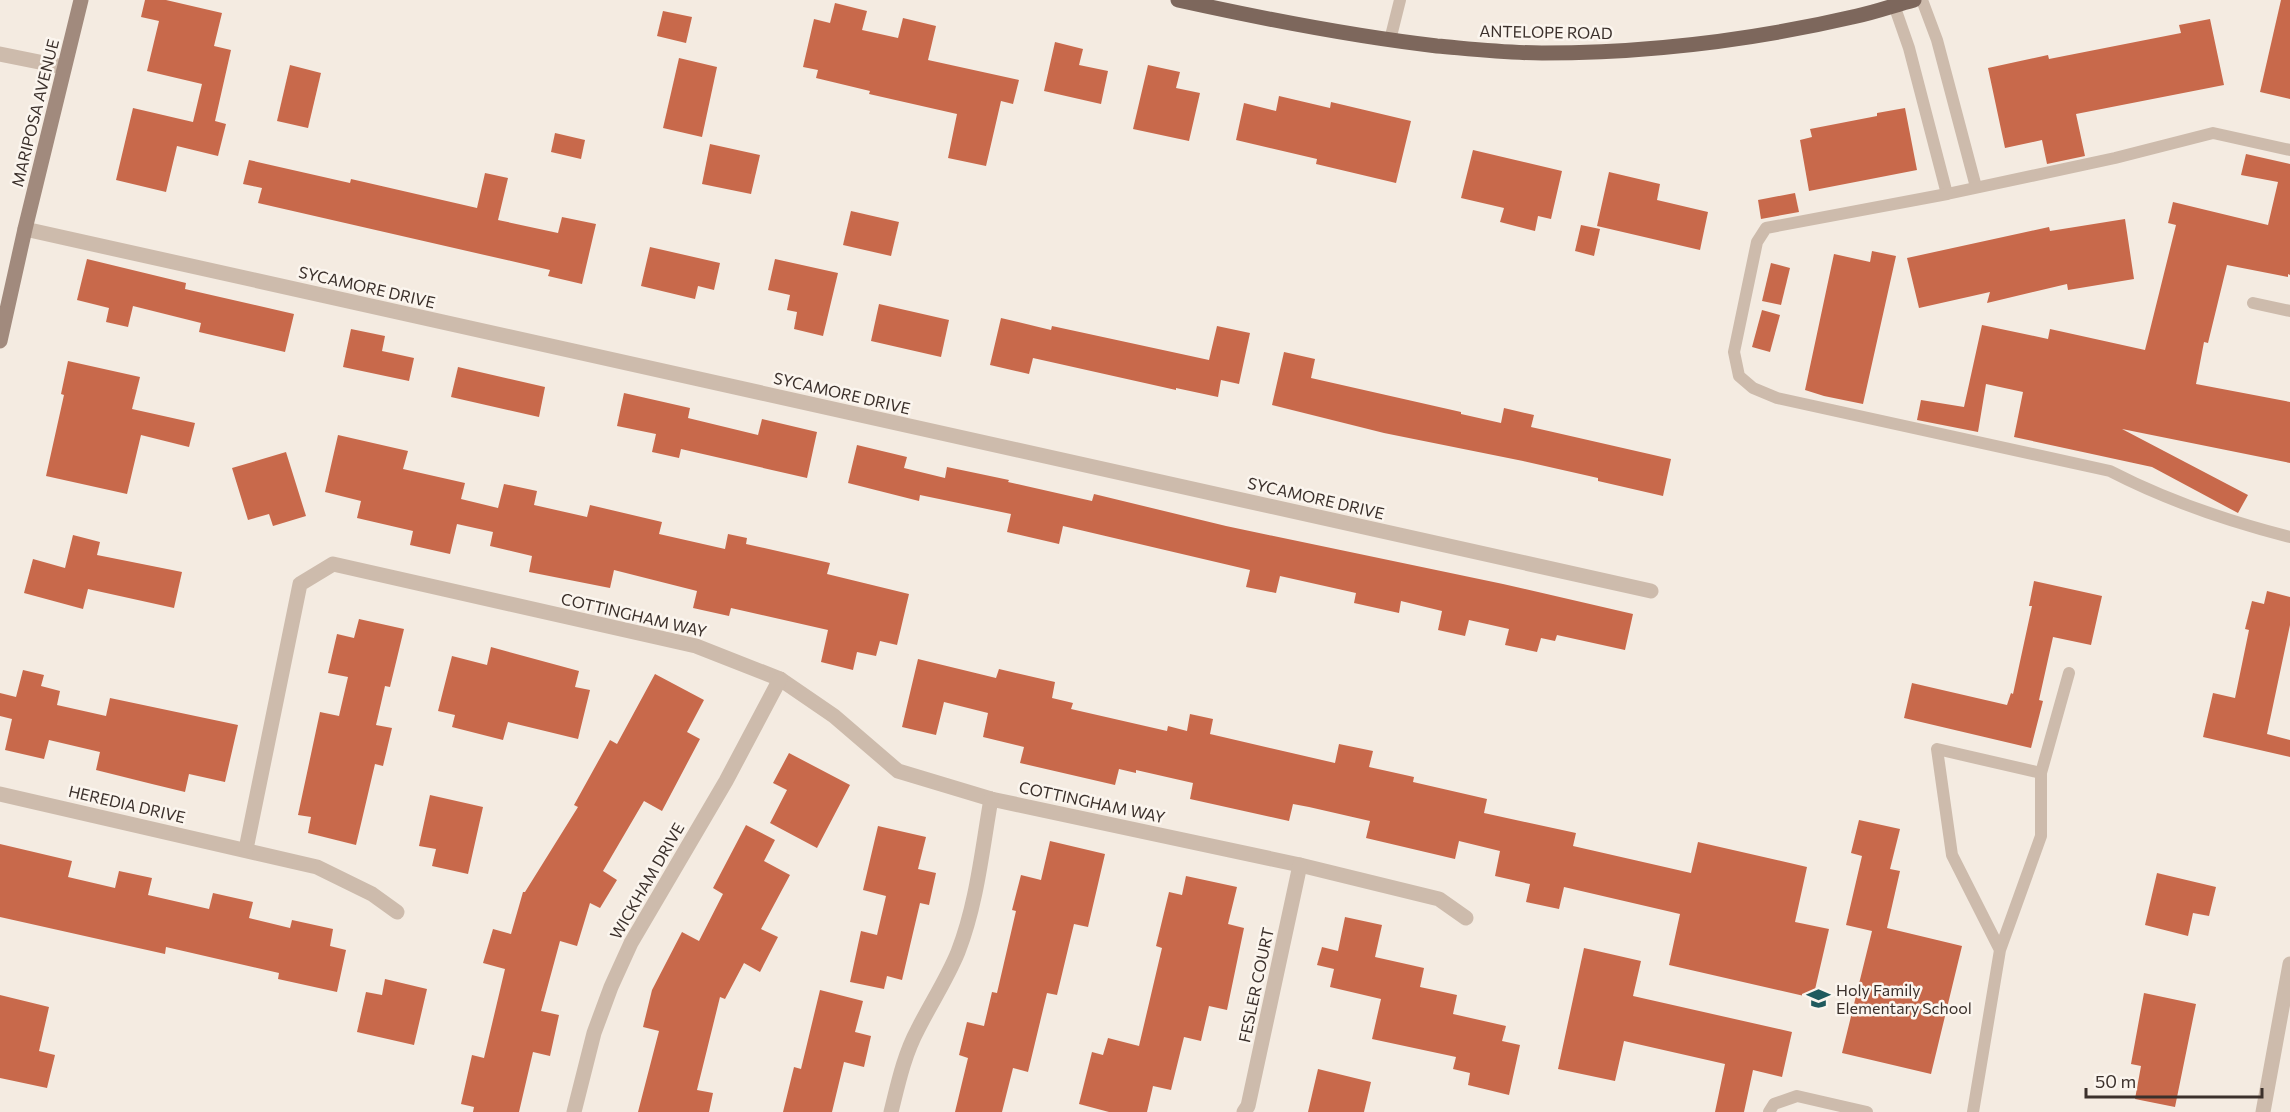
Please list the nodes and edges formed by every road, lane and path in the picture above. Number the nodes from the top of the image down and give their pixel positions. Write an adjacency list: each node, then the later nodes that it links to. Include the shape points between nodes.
1 (81, 0): 9 (street, MARIPOSA AVENUE)
2 (1178, 0): 7 (main road, ANTELOPE ROAD, via 1275,22)
3 (1400, 0): 7 (lane)
4 (1914, 0): 6 (main road, ANTELOPE ROAD)
5 (1922, 0): 11 (lane, via 1937,40)
6 (1894, 5): 7 (main road, ANTELOPE ROAD, via 1769,34 1620,51 1476,50); 12 (lane, via 1910,48)
7 (1390, 40)
8 (0, 54): 9 (street)
9 (64, 67): 13 (street, MARIPOSA AVENUE)
10 (2290, 150): 11 (lane, via 2213,133)
11 (1976, 187): 12 (lane)
12 (1947, 194): 17 (lane, via 1766,228 1756,242 1734,351 1739,376 1753,388 1777,398 2110,471 2163,497)
13 (25, 229): 16 (street, MARIPOSA AVENUE); 18 (street, SYCAMORE DRIVE)
14 (2253, 303): 15 (lane)
15 (2290, 311)
16 (0, 341)
17 (2290, 537)
18 (1651, 591)
19 (2069, 673): 21 (lane)
20 (780, 679): 23 (street, COTTINGHAM WAY, via 834,716 898,771); 24 (street, COTTINGHAM WAY, via 696,646 333,564 300,584); 30 (street, WICKHAM DRIVE, via 631,944 594,1033)
21 (2041, 773): 28 (lane, via 2041,836); 28 (lane, via 1937,749 1952,855)
22 (0, 794): 24 (street, HEREDIA DRIVE)
23 (991, 799): 25 (street, COTTINGHAM WAY); 31 (street, via 978,878 958,951 913,1040)
24 (246, 849): 26 (street, HEREDIA DRIVE, via 317,867 372,894)
25 (1300, 865): 27 (street, COTTINGHAM WAY, via 1439,899); 32 (street, FESLER COURT)
26 (397, 912)
27 (1466, 918)
28 (2000, 950): 35 (lane)
29 (2290, 964): 36 (street)
30 (574, 1112)
31 (891, 1112)
32 (1244, 1112)
33 (1769, 1112): 34 (lane, via 1774,1104 1797,1095)
34 (1867, 1112)
35 (1973, 1112)
36 (2263, 1112)

